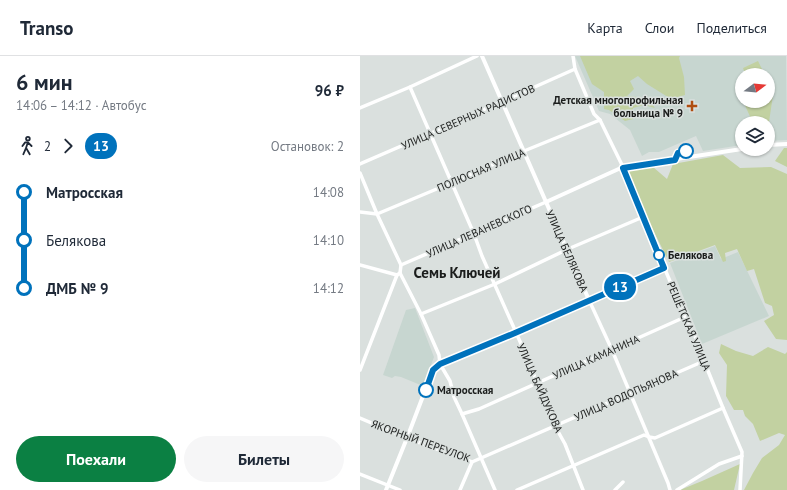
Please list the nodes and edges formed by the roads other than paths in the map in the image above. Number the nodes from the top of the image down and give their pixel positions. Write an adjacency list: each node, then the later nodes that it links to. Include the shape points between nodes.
1 (477, 56): 5 (street)
2 (482, 56): 6 (street, УЛИЦА БЕЛЯКОВА)
3 (573, 56): 4 (street, РЕШЁТСКАЯ УЛИЦА)
4 (575, 69): 6 (street, УЛИЦА СЕВЕРНЫХ РАДИСТОВ); 8 (street, РЕШЁТСКАЯ УЛИЦА, via 594,114)
5 (410, 88): 7 (street); 9 (street, УЛИЦА БАЙДУКОВА)
6 (502, 101): 9 (street, УЛИЦА СЕВЕРНЫХ РАДИСТОВ); 13 (street, УЛИЦА БЕЛЯКОВА)
7 (360, 108)
8 (600, 120): 13 (street, ПОЛЮСНАЯ УЛИЦА); 15 (street, РЕШЁТСКАЯ УЛИЦА)
9 (429, 134): 14 (street, УЛИЦА СЕВЕРНЫХ РАДИСТОВ); 17 (street, УЛИЦА БАЙДУКОВА)
10 (787, 144): 11 (street)
11 (775, 145)
12 (735, 150): 15 (street, УЛИЦА ЛЕВАНЕВСКОГО)
13 (524, 151): 17 (street, ПОЛЮСНАЯ УЛИЦА); 18 (street, УЛИЦА БЕЛЯКОВА)
14 (360, 164)
15 (623, 168): 18 (street, УЛИЦА ЛЕВАНЕВСКОГО); 21 (street, РЕШЁТСКАЯ УЛИЦА)
16 (360, 173): 20 (street)
17 (451, 183): 20 (street, ПОЛЮСНАЯ УЛИЦА); 22 (street, УЛИЦА БАЙДУКОВА)
18 (546, 202): 22 (street, УЛИЦА ЛЕВАНЕВСКОГО); 23 (street, УЛИЦА БЕЛЯКОВА)
19 (360, 212): 20 (street, ПОЛЮСНАЯ УЛИЦА)
20 (377, 214): 25 (street)
21 (643, 217): 23 (street); 26 (street, РЕШЁТСКАЯ УЛИЦА)
22 (474, 234): 25 (street, УЛИЦА ЛЕВАНЕВСКОГО); 28 (street, УЛИЦА БАЙДУКОВА)
23 (568, 249): 28 (street); 29 (street, УЛИЦА БЕЛЯКОВА)
24 (360, 265): 27 (street)
25 (400, 265): 27 (street)
26 (664, 268): 29 (street); 31 (street, РЕШЁТСКАЯ УЛИЦА)
27 (399, 274): 30 (street); 36 (street)
28 (495, 284): 30 (street); 32 (street, УЛИЦА БАЙДУКОВА)
29 (589, 300): 32 (street); 33 (street, УЛИЦА БЕЛЯКОВА)
30 (421, 314): 35 (street, via 439,355)
31 (685, 317): 33 (street, УЛИЦА КАМАНИНА); 34 (street, РЕШЁТСКАЯ УЛИЦА, via 698,342)
32 (515, 333): 35 (street); 37 (street, УЛИЦА БАЙДУКОВА)
33 (612, 350): 37 (street, УЛИЦА КАМАНИНА); 38 (street, УЛИЦА БЕЛЯКОВА)
34 (704, 361): 38 (street, УЛИЦА ВОДОПЬЯНОВА); 39 (street, РЕШЁТСКАЯ УЛИЦА)
35 (440, 364): 40 (street, via 450,381); 44 (street, via 433,370)
36 (360, 370)
37 (537, 383): 40 (street, УЛИЦА КАМАНИНА); 42 (street, УЛИЦА БАЙДУКОВА)
38 (630, 393): 42 (street, УЛИЦА ВОДОПЬЯНОВА); 43 (street, УЛИЦА БЕЛЯКОВА)
39 (723, 408): 43 (street, via 654,438); 45 (street, РЕШЁТСКАЯ УЛИЦА)
40 (462, 414): 46 (street)
41 (360, 418): 44 (street, ЯКОРНЫЙ ПЕРЕУЛОК)
42 (556, 426): 46 (street, УЛИЦА ВОДОПЬЯНОВА); 48 (street, УЛИЦА БАЙДУКОВА)
43 (649, 437): 48 (street, via 644,435); 59 (street, УЛИЦА БЕЛЯКОВА)
44 (407, 438): 47 (street, ЯКОРНЫЙ ПЕРЕУЛОК); 51 (street)
45 (742, 456): 60 (street, via 719,464); 61 (street, РЕШЁТСКАЯ УЛИЦА)
46 (481, 458): 47 (street, ЯКОРНЫЙ ПЕРЕУЛОК); 55 (street)
47 (472, 462): 54 (street)
48 (573, 466): 56 (street); 57 (street, УЛИЦА БАЙДУКОВА)
49 (360, 474): 51 (street)
50 (623, 482): 58 (street)
51 (388, 485): 52 (street); 53 (street)
52 (386, 490)
53 (400, 490)
54 (460, 490)
55 (495, 490)
56 (517, 490)
57 (583, 490)
58 (615, 490)
59 (670, 490)
60 (677, 490)
61 (740, 490)

